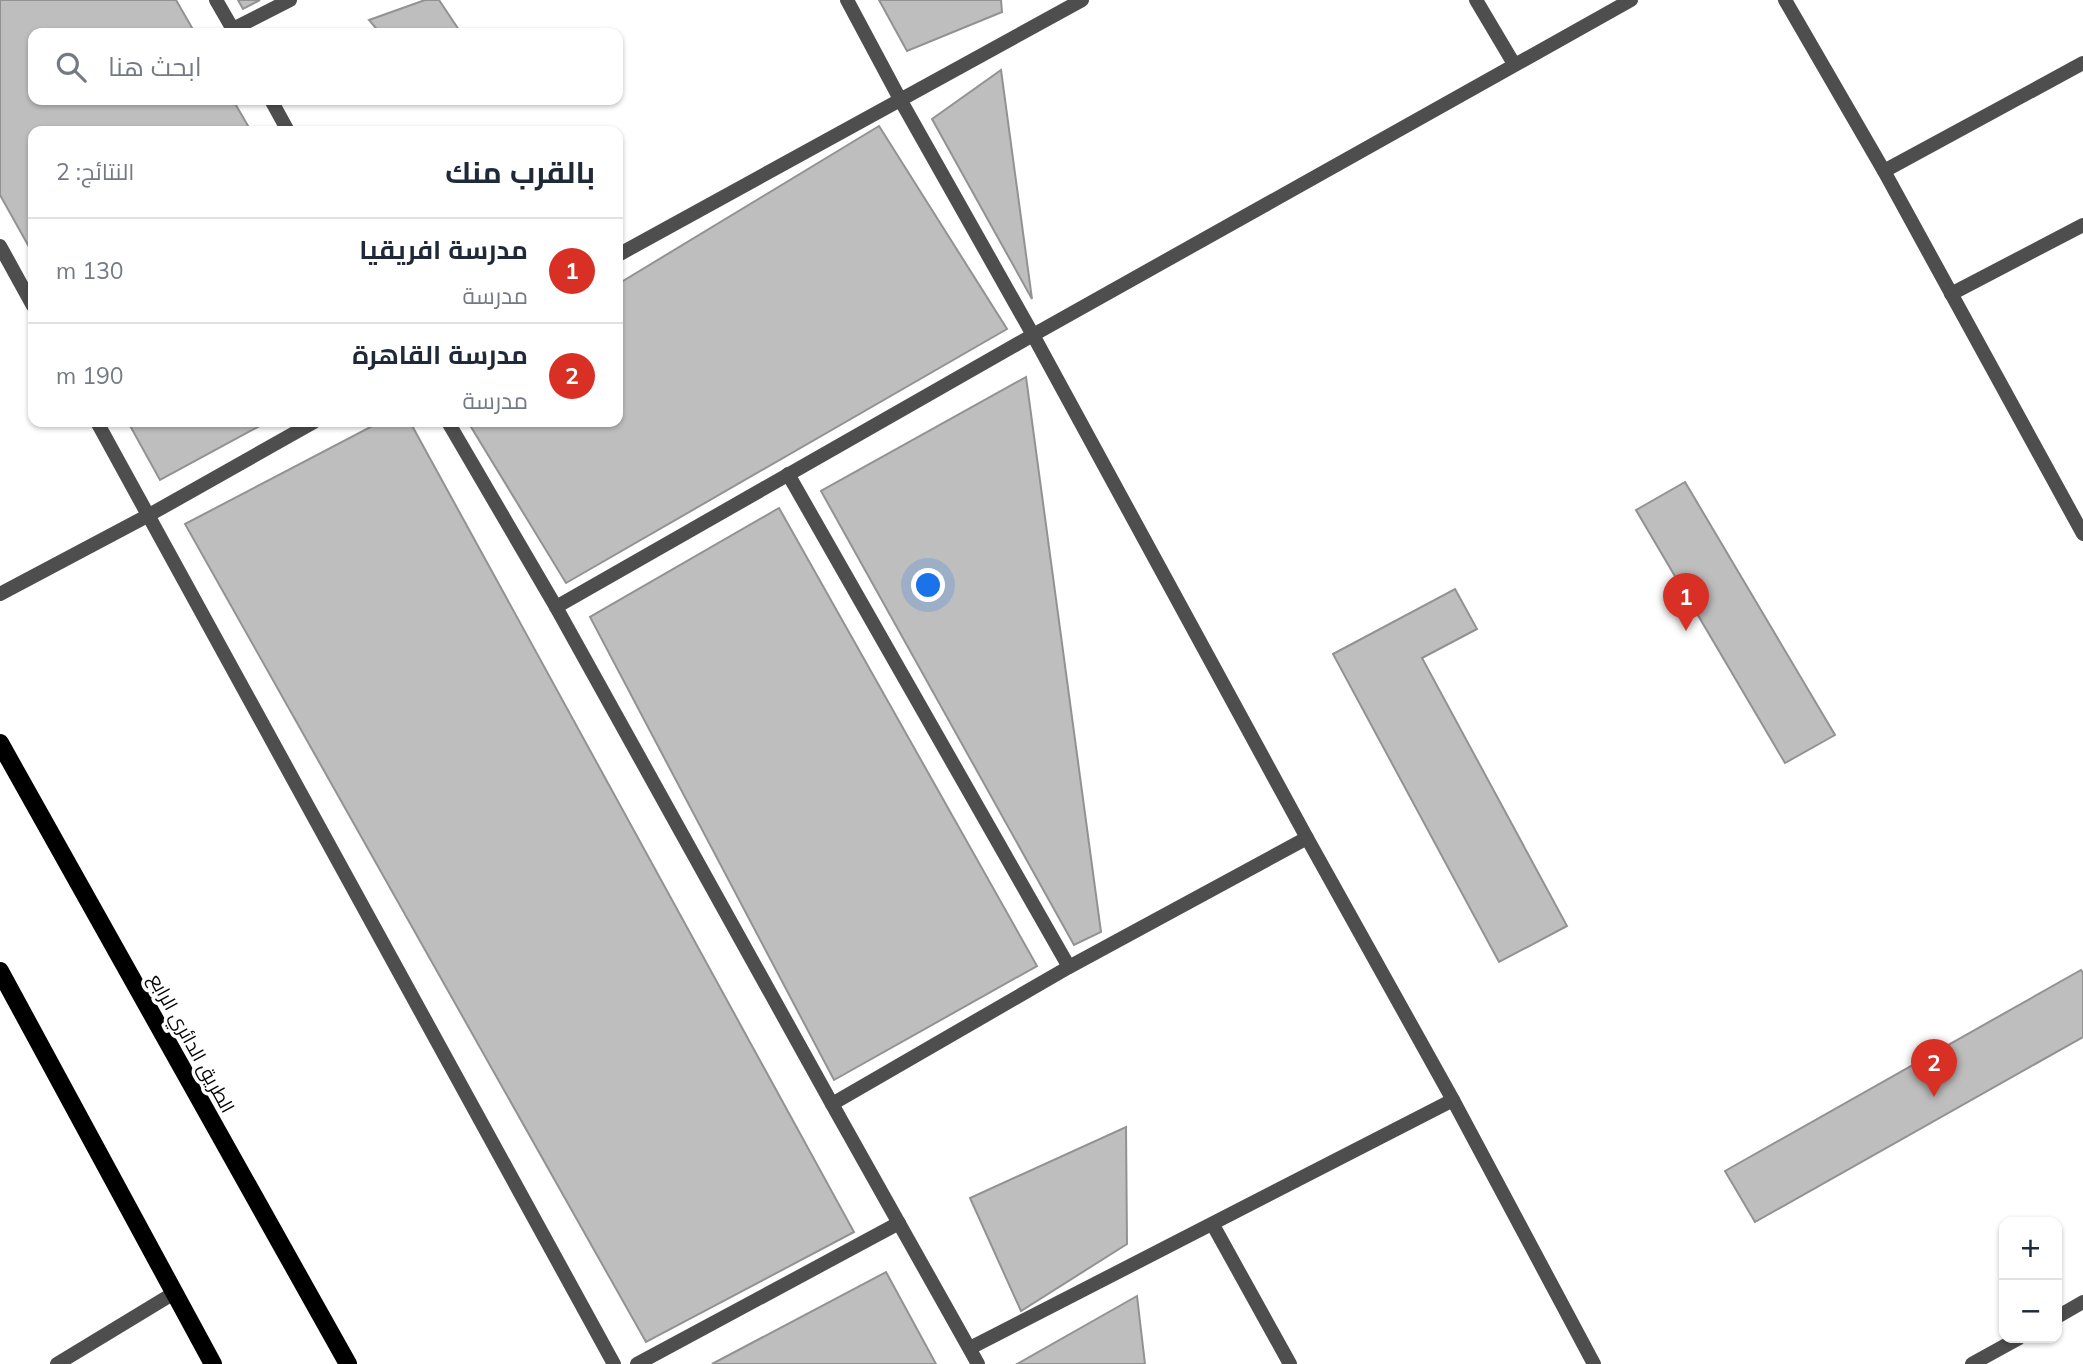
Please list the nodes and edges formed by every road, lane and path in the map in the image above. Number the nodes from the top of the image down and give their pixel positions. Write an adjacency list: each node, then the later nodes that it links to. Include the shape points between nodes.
1 (216, 0): 8 (street)
2 (290, 0): 9 (street)
3 (847, 0): 12 (street)
4 (1082, 0): 12 (street)
5 (1476, 0): 11 (street)
6 (1631, 0): 11 (street)
7 (1785, 0): 15 (street)
8 (232, 28)
9 (239, 28)
10 (2083, 63): 15 (street)
11 (1514, 64): 21 (street)
12 (901, 102): 18 (street); 21 (street)
13 (274, 105): 14 (street)
14 (285, 126)
15 (1884, 171): 19 (street)
16 (2083, 225): 19 (street)
17 (0, 246): 20 (street)
18 (623, 252)
19 (1951, 294): 27 (street)
20 (28, 297)
21 (1033, 335): 25 (street); 31 (street)
22 (100, 427): 26 (street)
23 (305, 427): 26 (street)
24 (451, 427): 29 (street)
25 (788, 474): 29 (street); 32 (street)
26 (149, 515): 28 (street); 46 (street)
27 (2083, 534)
28 (0, 594)
29 (556, 607): 35 (street)
30 (0, 743): 45 (main road, الطريق الدائري الرابع)
31 (1307, 838): 32 (street); 34 (street)
32 (1069, 967): 35 (street)
33 (0, 971): 38 (main road)
34 (1453, 1100): 37 (street); 50 (street)
35 (832, 1104): 36 (street)
36 (899, 1223): 42 (street); 47 (street)
37 (1213, 1225): 42 (street); 49 (street)
38 (174, 1293): 43 (street); 44 (main road)
39 (2083, 1302): 40 (street)
40 (2062, 1314)
41 (2011, 1343): 51 (street)
42 (970, 1348): 48 (street)
43 (57, 1364)
44 (213, 1364)
45 (348, 1364)
46 (614, 1364)
47 (637, 1364)
48 (978, 1364)
49 (1290, 1364)
50 (1594, 1364)
51 (1972, 1364)

